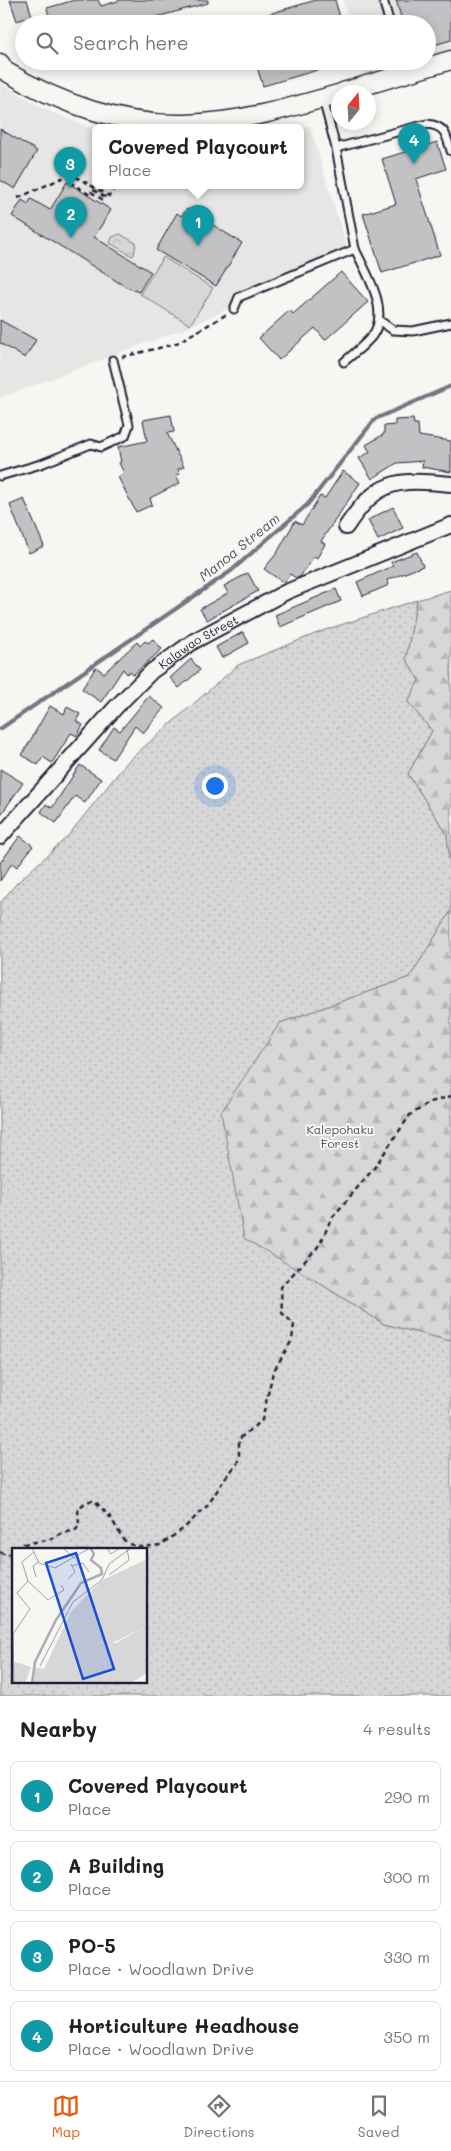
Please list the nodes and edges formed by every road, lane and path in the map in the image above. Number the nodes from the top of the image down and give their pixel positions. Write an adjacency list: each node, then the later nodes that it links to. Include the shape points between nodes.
1 (383, 0): 2 (lane)
2 (387, 15)
3 (451, 60): 5 (street)
4 (0, 63): 8 (street, via 5,71 20,80 59,98 140,122 186,124 233,119)
5 (436, 64)
6 (408, 70): 7 (street)
7 (363, 85)
8 (331, 96)
9 (334, 130): 10 (lane)
10 (336, 148): 11 (lane, via 427,124 436,125 445,132); 18 (lane)
11 (451, 150)
12 (70, 182): 14 (path, via 103,200 105,197)
13 (92, 186): 17 (path, via 71,174)
14 (92, 189)
15 (97, 189): 16 (path, via 109,196)
16 (114, 189)
17 (18, 198)
18 (355, 249): 19 (lane, via 239,297); 20 (lane, via 378,305)
19 (234, 309): 22 (path, via 174,344)
20 (380, 321): 21 (lane, via 394,330 413,331); 23 (lane, via 372,336)
21 (451, 323)
22 (113, 360): 24 (lane, via 129,425 125,436 101,447 91,444)
23 (344, 362)
24 (0, 476)
25 (451, 484): 27 (street, via 409,481 391,485 374,493 362,504)
26 (451, 525): 28 (street, Kalawao Street, via 286,592 194,641 152,671 116,707)
27 (346, 527)
28 (0, 838)
29 (451, 1096): 30 (path, via 431,1102 410,1115 374,1168 331,1219 317,1248 281,1287 282,1313 294,1324 292,1340 273,1372 262,1420 239,1439 237,1464 208,1505 161,1545 140,1547 123,1539 112,1518 94,1500 78,1509 79,1525 76,1530)
30 (18, 1548)
31 (0, 1552): 32 (path, via 7,1556)
32 (12, 1552)

